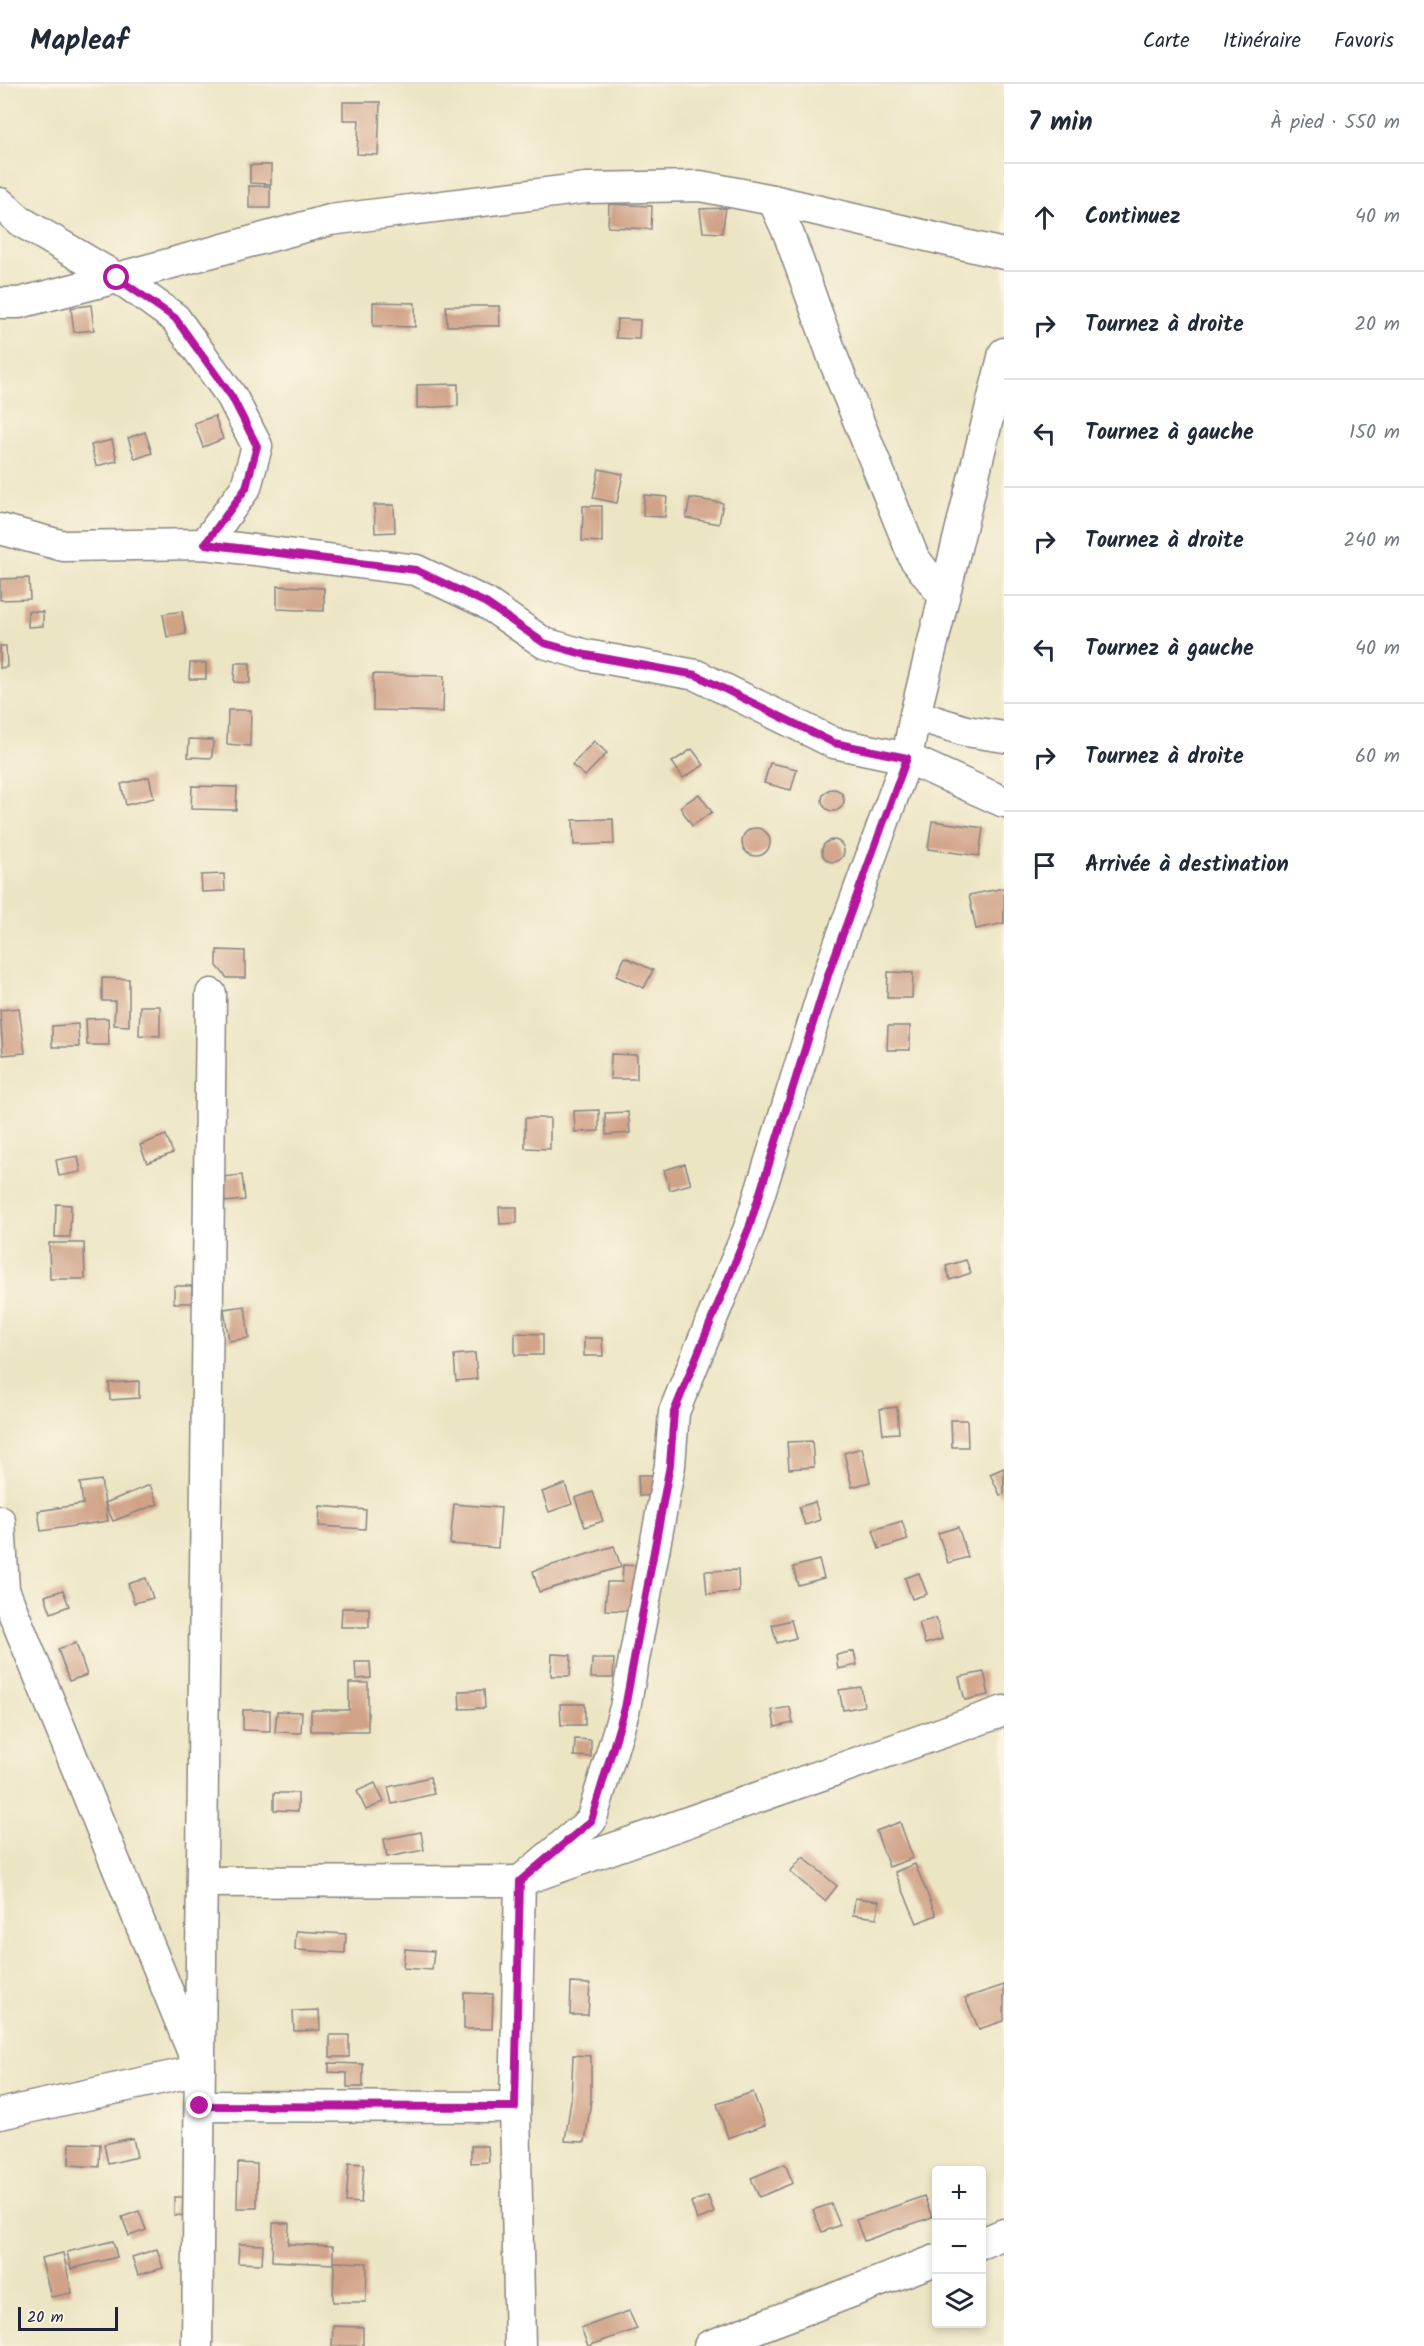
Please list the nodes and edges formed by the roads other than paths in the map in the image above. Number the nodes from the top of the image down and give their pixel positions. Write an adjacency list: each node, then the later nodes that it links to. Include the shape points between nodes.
1 (773, 200): 3 (street); 4 (street, via 700,186 586,188 515,196 330,220); 9 (street, via 914,558)
2 (0, 204): 4 (street, via 20,221)
3 (1004, 254)
4 (117, 278): 5 (street, via 19,303); 8 (street, via 175,318 232,397 257,446 246,488)
5 (0, 303)
6 (1004, 353): 9 (street)
7 (0, 529): 8 (street, via 64,546)
8 (205, 544): 12 (street, via 416,570 486,603 544,643 586,655 696,675 834,743)
9 (944, 597): 10 (street)
10 (915, 715): 11 (street, via 966,731); 12 (street)
11 (1004, 737)
12 (907, 758): 13 (street); 17 (street, via 829,972 749,1228 674,1412 670,1465 625,1708 591,1821)
13 (1004, 802)
14 (211, 994): 18 (street)
15 (0, 1521): 19 (street, via 4,1590)
16 (1004, 1710): 17 (street)
17 (520, 1881): 18 (street); 21 (street)
18 (202, 1882): 19 (street)
19 (200, 2070): 20 (street); 22 (street)
20 (200, 2106): 21 (street); 26 (street)
21 (515, 2107): 27 (street)
22 (0, 2114)
23 (1004, 2234): 24 (street)
24 (986, 2241)
25 (932, 2262): 28 (street)
26 (197, 2346)
27 (520, 2346)
28 (709, 2346)

